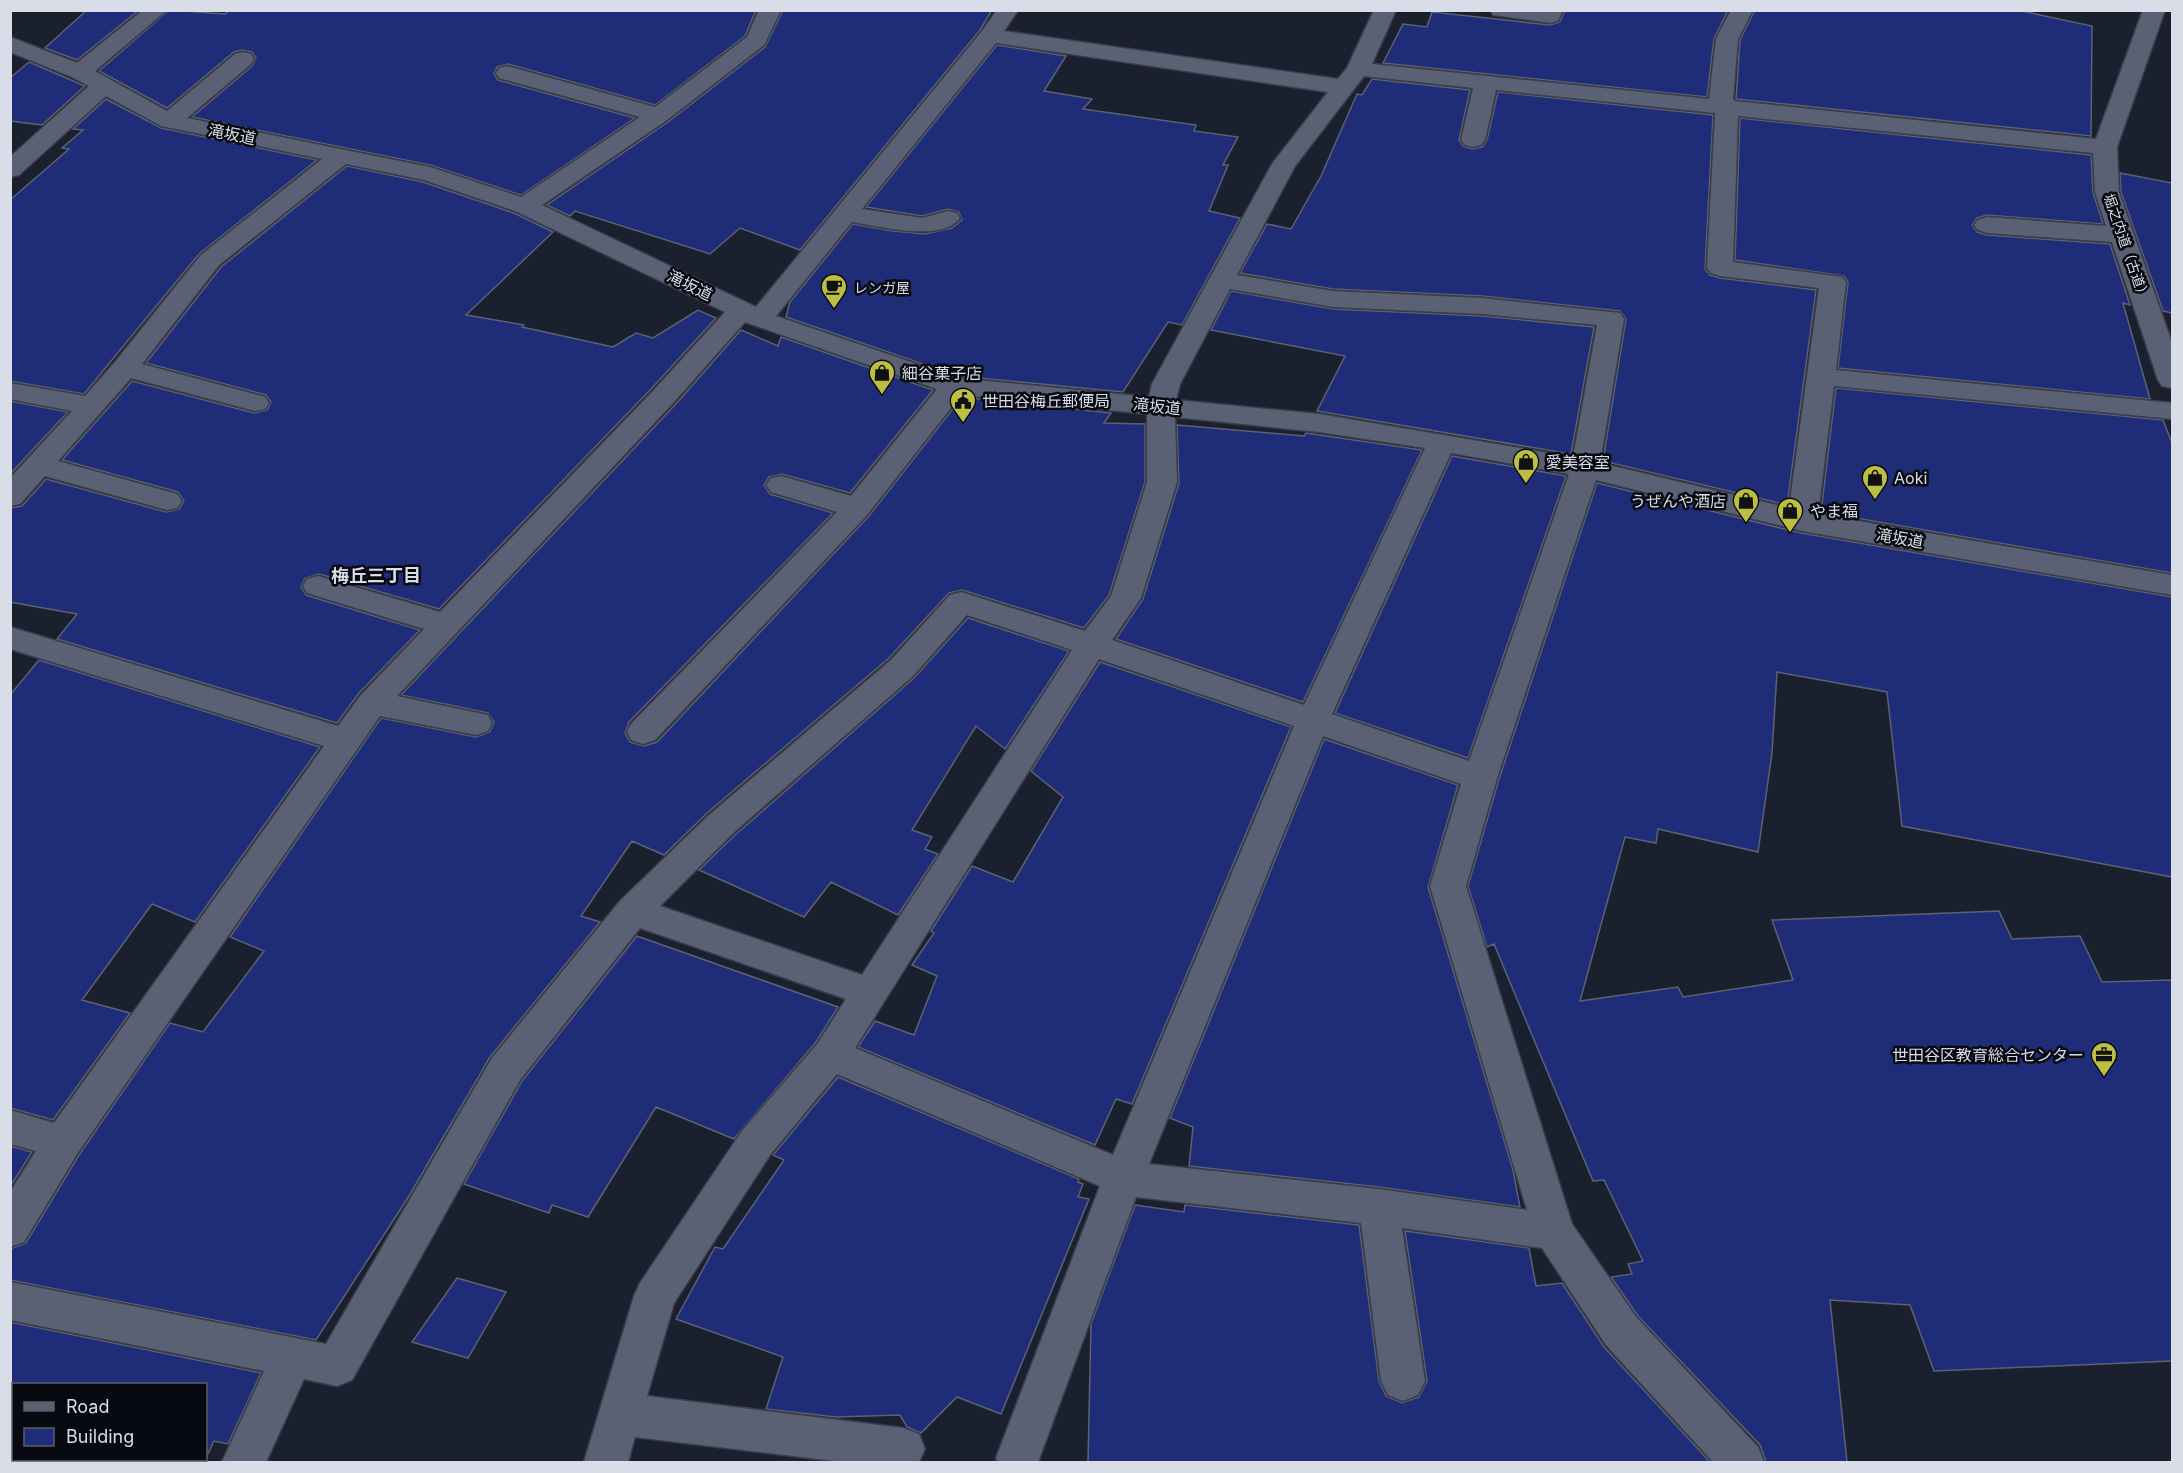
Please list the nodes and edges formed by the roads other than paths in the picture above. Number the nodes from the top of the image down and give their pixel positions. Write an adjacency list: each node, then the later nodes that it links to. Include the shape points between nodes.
1 (157, 10): 12 (street)
2 (770, 10): 18 (street, via 756,40)
3 (1008, 10): 9 (street)
4 (1385, 10): 14 (street)
5 (1501, 10): 6 (street, via 1550,16)
6 (1552, 10)
7 (1742, 10): 17 (street, via 1728,39 1721,99)
8 (2154, 10): 21 (street, 堀之内道（古道）)
9 (990, 36): 14 (street, via 1323,85); 25 (street)
10 (10, 44): 12 (street, 滝坂道)
11 (243, 59): 19 (street)
12 (80, 72): 16 (street, 滝坂道)
13 (507, 73): 18 (street)
14 (1351, 77): 15 (street); 29 (street, via 1284,164)
15 (1486, 83): 17 (street); 20 (street)
16 (103, 86): 19 (street, 滝坂道); 23 (street)
17 (1726, 107): 21 (street); 33 (street, via 1720,268 1833,282)
18 (659, 115): 24 (street)
19 (169, 121): 22 (street, 滝坂道)
20 (1473, 140)
21 (2105, 147): 28 (street, 堀之内道（古道）, via 2107,192)
22 (341, 156): 24 (street, 滝坂道, via 430,174); 32 (street, via 210,260)
23 (10, 170)
24 (524, 206): 30 (street, 滝坂道)
25 (846, 214): 26 (street, via 923,226); 30 (street)
26 (948, 218)
27 (1987, 225): 28 (street)
28 (2122, 235): 31 (street, 堀之内道（古道）)
29 (1221, 280): 39 (street, via 1166,384); 43 (street, via 1333,299 1482,306 1611,319)
30 (751, 314): 35 (street, 滝坂道); 51 (street, via 663,397)
31 (2161, 318): 34 (street, 堀之内道（古道）)
32 (125, 368): 37 (street); 38 (street)
33 (1822, 377): 40 (street); 48 (street)
34 (2172, 380)
35 (954, 386): 39 (street, 滝坂道); 47 (street)
36 (10, 391): 38 (street)
37 (255, 403)
38 (93, 406): 42 (street)
39 (1161, 406): 41 (street, 滝坂道, via 1319,423); 53 (street, via 1162,482 1125,598)
40 (2172, 411)
41 (1442, 442): 43 (street, 滝坂道); 55 (street)
42 (40, 465): 45 (street); 46 (street)
43 (1585, 468): 48 (street, 滝坂道); 59 (street)
44 (781, 486): 47 (street)
45 (10, 497)
46 (167, 501)
47 (857, 508): 57 (street)
48 (1802, 521): 49 (street, 滝坂道)
49 (2172, 585)
50 (318, 586): 51 (street)
51 (446, 625): 54 (street)
52 (10, 638): 58 (street)
53 (1092, 644): 55 (street); 60 (street, via 961,602 902,668 720,825); 61 (street)
54 (372, 703): 56 (street); 58 (street)
55 (1313, 720): 59 (street); 65 (street)
56 (476, 723)
57 (643, 732)
58 (344, 740): 64 (street)
59 (1480, 778): 68 (street, via 1448,886)
60 (633, 911): 61 (street); 70 (street, via 507,1069 337,1366)
61 (868, 992): 62 (street)
62 (831, 1054): 65 (street); 72 (street, via 756,1143 655,1296)
63 (10, 1127): 64 (street)
64 (63, 1142): 67 (street)
65 (1123, 1178): 66 (street); 74 (street)
66 (1379, 1207): 68 (street); 71 (street)
67 (10, 1228)
68 (1554, 1232): 77 (street, via 1621,1331)
69 (10, 1301): 70 (street)
70 (292, 1358): 75 (street)
71 (1403, 1382)
72 (621, 1414): 73 (street); 76 (street)
73 (903, 1449)
74 (1018, 1458)
75 (244, 1462)
76 (606, 1462)
77 (1742, 1462)

